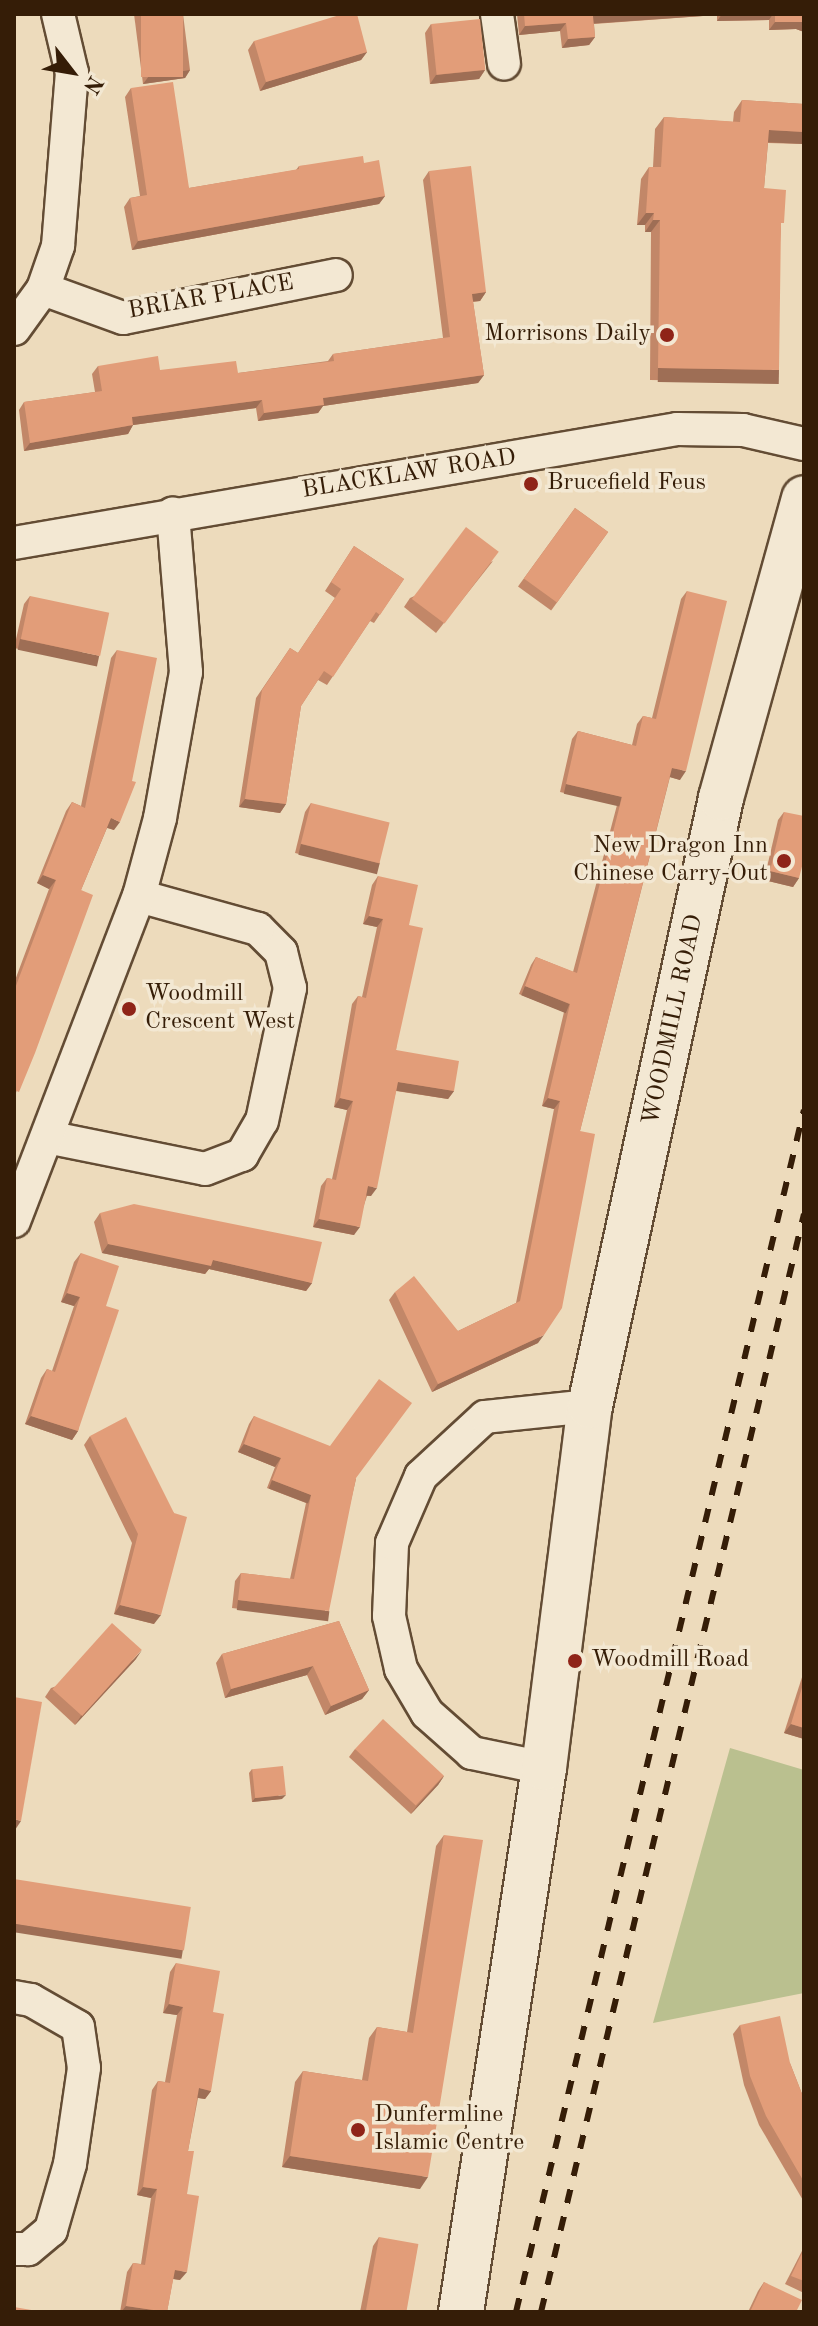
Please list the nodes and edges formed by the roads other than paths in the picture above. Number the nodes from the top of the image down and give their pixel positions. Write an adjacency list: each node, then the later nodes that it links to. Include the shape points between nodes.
1 (58, 14): 5 (street, via 72,73 58,246)
2 (497, 14): 3 (street)
3 (504, 64)
4 (336, 275): 5 (street, BRIAR PLACE, via 123,318)
5 (43, 289): 6 (street)
6 (14, 329)
7 (804, 444): 9 (street, BLACKLAW ROAD, via 743,430 677,429)
8 (804, 498): 14 (street, WOODMILL ROAD, via 721,798)
9 (173, 514): 10 (street, BLACKLAW ROAD); 11 (street, via 186,672 160,818)
10 (14, 543)
11 (139, 896): 12 (street); 12 (street, via 258,929 281,952 290,988 262,1121 242,1155 205,1169)
12 (47, 1137): 13 (street)
13 (14, 1221)
14 (590, 1406): 15 (street, WOODMILL ROAD); 15 (street, via 485,1417 421,1476 392,1543 389,1616 401,1669 427,1713 472,1753)
15 (544, 1768): 18 (street, WOODMILL ROAD)
16 (14, 1997): 17 (street, via 31,2000 78,2027 84,2068 70,2164 51,2230 28,2249)
17 (14, 2249)
18 (461, 2312)

